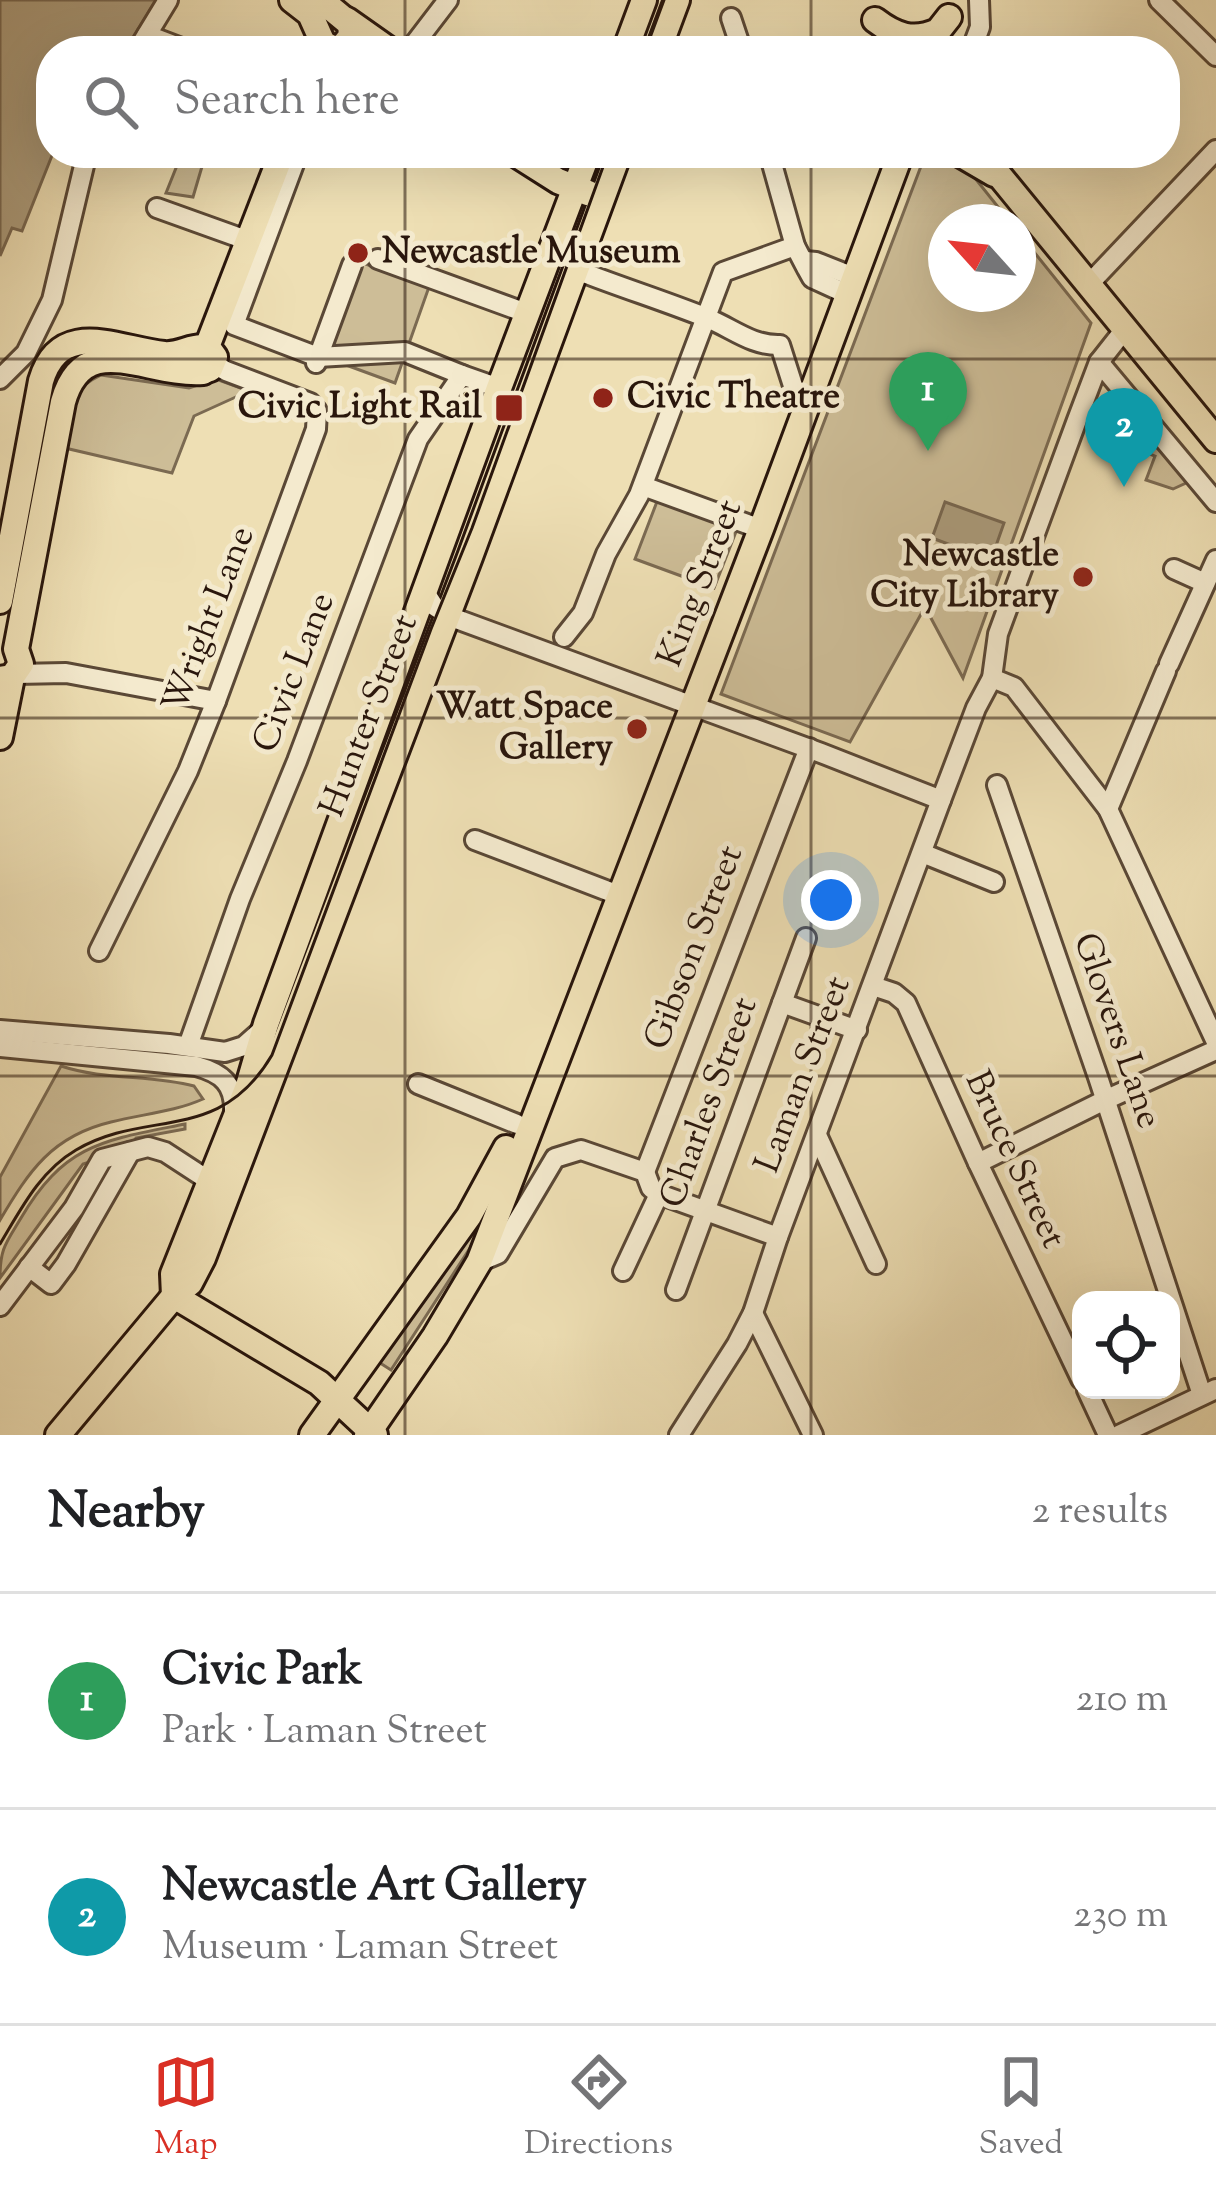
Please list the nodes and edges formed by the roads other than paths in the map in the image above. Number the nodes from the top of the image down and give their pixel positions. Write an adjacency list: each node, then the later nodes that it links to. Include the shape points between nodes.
1 (168, 0): 12 (street)
2 (292, 0): 13 (main road)
3 (321, 0): 11 (main road)
4 (448, 0): 16 (street)
5 (644, 0): 17 (main road)
6 (677, 0): 18 (main road)
7 (979, 0): 22 (street)
8 (1159, 0): 23 (street)
9 (948, 8): 21 (main road, via 938,32)
10 (867, 10): 19 (main road); 20 (main road)
11 (345, 18): 14 (main road, via 322,20); 15 (main road)
12 (146, 36)
13 (324, 36)
14 (327, 36)
15 (370, 36)
16 (421, 36)
17 (631, 36)
18 (664, 36)
19 (888, 36)
20 (906, 36)
21 (925, 36)
22 (977, 36)
23 (1216, 56)
24 (1216, 150): 44 (street)
25 (83, 168): 52 (street, via 52,300 26,353)
26 (276, 168): 39 (main road)
27 (292, 168): 50 (street, via 234,326)
28 (538, 168): 36 (main road)
29 (582, 168): 36 (main road, Hunter Street)
30 (613, 168): 37 (main road, Hunter Street)
31 (773, 168): 40 (street)
32 (898, 168): 45 (main road, King Street)
33 (984, 168): 35 (main road)
34 (993, 168): 35 (main road)
35 (1001, 178): 44 (main road)
36 (574, 188): 37 (main road); 54 (main road, Hunter Street)
37 (602, 198): 66 (main road, Hunter Street)
38 (158, 208): 39 (street)
39 (249, 241): 49 (main road)
40 (795, 252): 45 (street); 47 (street, via 723,272)
41 (378, 259): 46 (street)
42 (352, 265): 50 (street)
43 (586, 274): 47 (street)
44 (1089, 284): 48 (main road)
45 (850, 286): 60 (main road, King Street)
46 (518, 310)
47 (706, 316): 55 (street, via 747,339 780,345); 58 (street)
48 (1125, 329): 51 (street, Laman Street); 57 (main road)
49 (205, 358): 65 (main road, via 79,341 50,358); 68 (main road, via 173,371 103,359 74,374); 70 (street, Wright Lane, via 306,400 317,416)
50 (316, 362): 53 (street, via 405,352)
51 (1097, 369): 56 (street); 59 (street); 69 (street, Laman Street, via 998,634)
52 (0, 379)
53 (458, 381): 54 (street); 89 (street, Civic Lane, via 418,439)
54 (499, 388): 64 (main road, Hunter Street)
55 (795, 392)
56 (1124, 422)
57 (1216, 440)
58 (643, 486): 60 (street); 67 (street)
59 (1216, 502)
60 (760, 530): 71 (main road, King Street)
61 (1216, 560): 63 (street)
62 (1174, 569): 63 (street)
63 (1205, 583): 76 (street)
64 (425, 592): 66 (street); 85 (main road, Hunter Street)
65 (0, 601)
66 (447, 615): 71 (street); 109 (main road, Hunter Street, via 202,1258)
67 (564, 637)
68 (9, 664): 70 (street); 72 (main road)
69 (992, 679): 75 (street, Laman Street); 76 (street, via 1014,687)
70 (216, 701): 82 (street, Wright Lane)
71 (693, 706): 73 (street); 80 (main road, King Street)
72 (0, 737)
73 (809, 748): 75 (street); 99 (street, Gibson Street)
74 (997, 785): 93 (street, Glovers Lane)
75 (940, 800): 78 (street, Laman Street)
76 (1108, 809): 90 (street)
77 (475, 841): 80 (street)
78 (922, 853): 79 (street); 83 (street, Laman Street)
79 (994, 882)
80 (621, 896): 88 (main road, King Street)
81 (806, 938): 84 (street, Charles Street)
82 (99, 951)
83 (873, 986): 87 (street, Laman Street); 98 (street, Bruce Street, via 906,1003)
84 (782, 1003): 87 (street); 102 (street, Charles Street)
85 (266, 1024): 89 (street, via 236,1050); 95 (main road, Hunter Street)
86 (0, 1030): 89 (street)
87 (857, 1030): 96 (street, Laman Street)
88 (564, 1040): 94 (main road, King Street); 104 (main road, King Street)
89 (189, 1043)
90 (1216, 1046): 93 (street)
91 (0, 1047): 95 (street, via 208,1069 232,1090)
92 (418, 1084): 94 (street)
93 (1105, 1100): 98 (street); 113 (street, Glovers Lane)
94 (517, 1124): 114 (main road, King Street, via 469,1216)
95 (231, 1129): 100 (main road, Hunter Street)
96 (817, 1135): 103 (street, Laman Street); 105 (street)
97 (130, 1152): 100 (street, via 165,1152); 106 (street, via 102,1159); 106 (street, via 52,1284)
98 (978, 1163): 112 (street, Bruce Street)
99 (645, 1172): 101 (street); 104 (street, via 581,1150 555,1158 498,1254)
100 (211, 1182): 109 (main road, Hunter Street, via 173,1274)
101 (659, 1194): 102 (street); 107 (street)
102 (705, 1211): 103 (street); 108 (street, Charles Street)
103 (778, 1237): 111 (street, Laman Street)
104 (479, 1262): 117 (main road, King Street)
105 (876, 1264)
106 (29, 1267): 110 (street)
107 (623, 1271)
108 (676, 1290)
109 (174, 1296): 114 (main road); 116 (main road, Hunter Street)
110 (0, 1306)
111 (753, 1312): 119 (street, Laman Street); 120 (street)
112 (1072, 1359)
113 (1209, 1392): 122 (street)
114 (337, 1399): 117 (main road); 118 (main road, King Street)
115 (1091, 1399): 121 (street)
116 (62, 1433)
117 (371, 1433)
118 (312, 1435)
119 (679, 1435)
120 (813, 1435)
121 (1108, 1435)
122 (1119, 1435)

